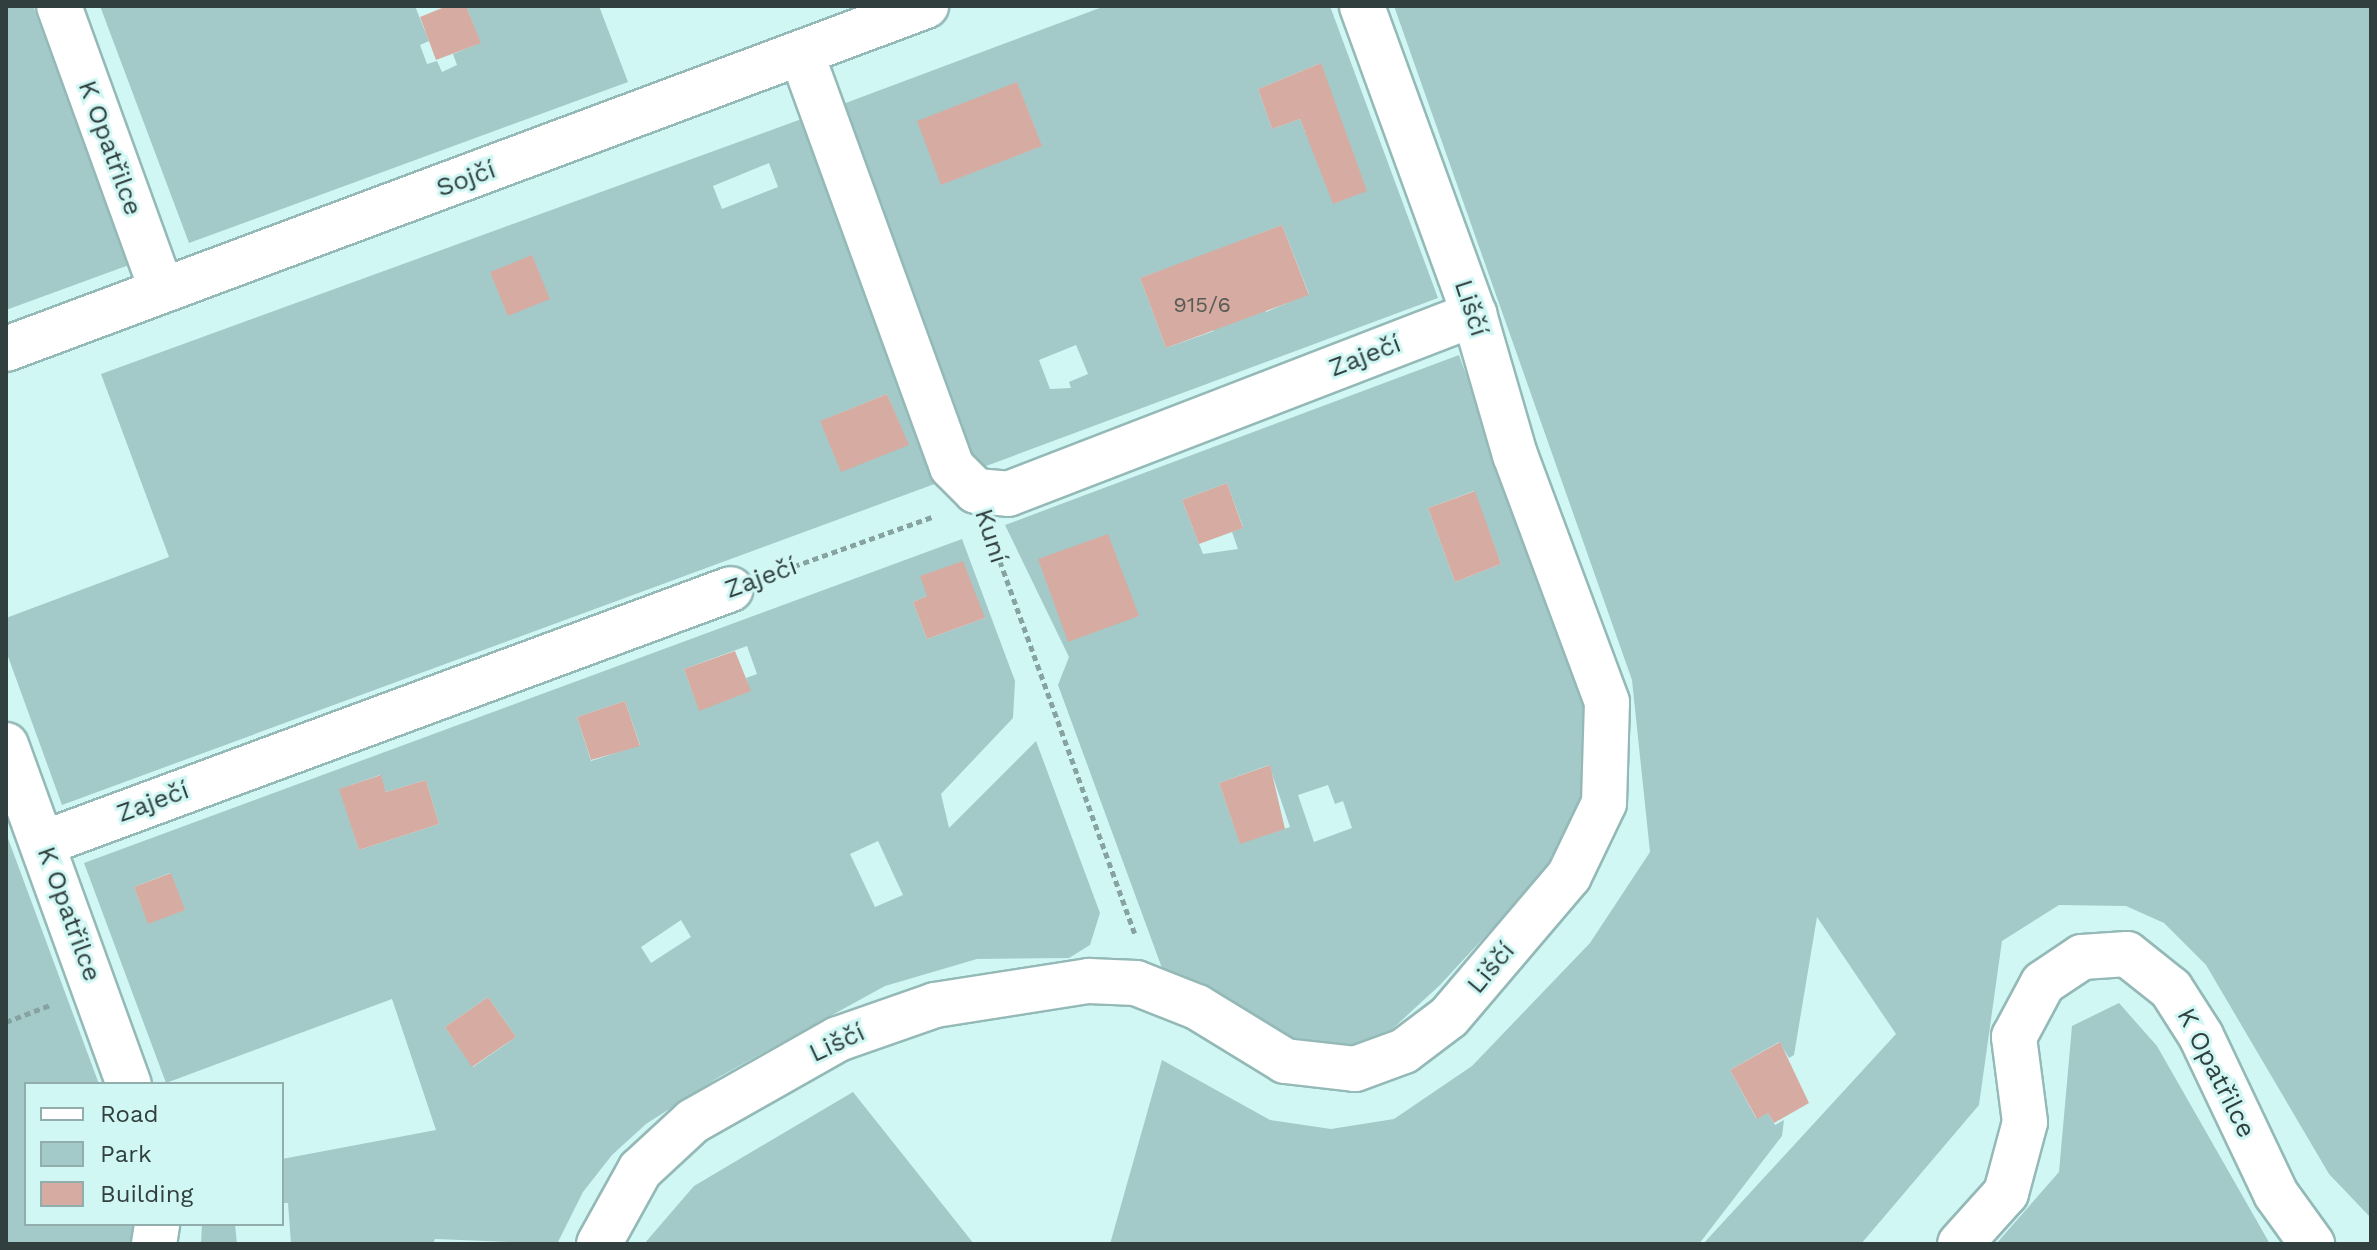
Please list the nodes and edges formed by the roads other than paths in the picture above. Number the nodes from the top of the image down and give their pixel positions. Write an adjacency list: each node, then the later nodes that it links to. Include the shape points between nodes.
1 (59, 6): 5 (street, K Opatřilce)
2 (926, 6): 4 (street, Sojčí)
3 (1362, 6): 6 (street, Liščí)
4 (802, 55): 5 (street, Sojčí); 8 (street, Kuní, via 952,467)
5 (162, 290): 7 (street, Sojčí)
6 (1474, 314): 8 (street, Zaječí, via 1008,494); 13 (street, Liščí, via 1515,455 1607,702 1604,803 1569,876 1449,1017 1404,1051 1355,1069 1285,1061 1197,1007 1136,983 1089,981 935,1005 838,1039 693,1121 640,1170)
7 (6, 349)
8 (976, 491)
9 (731, 589): 11 (street, Zaječí)
10 (6, 745): 11 (street, K Opatřilce)
11 (44, 843): 12 (street, K Opatřilce)
12 (128, 1082)
13 (599, 1244)
14 (1960, 1244): 15 (street, K Opatřilce, via 2006,1193 2025,1122 2014,1037 2043,983 2082,957 2127,954 2171,989 2201,1036 2276,1194)
15 (2312, 1244)

